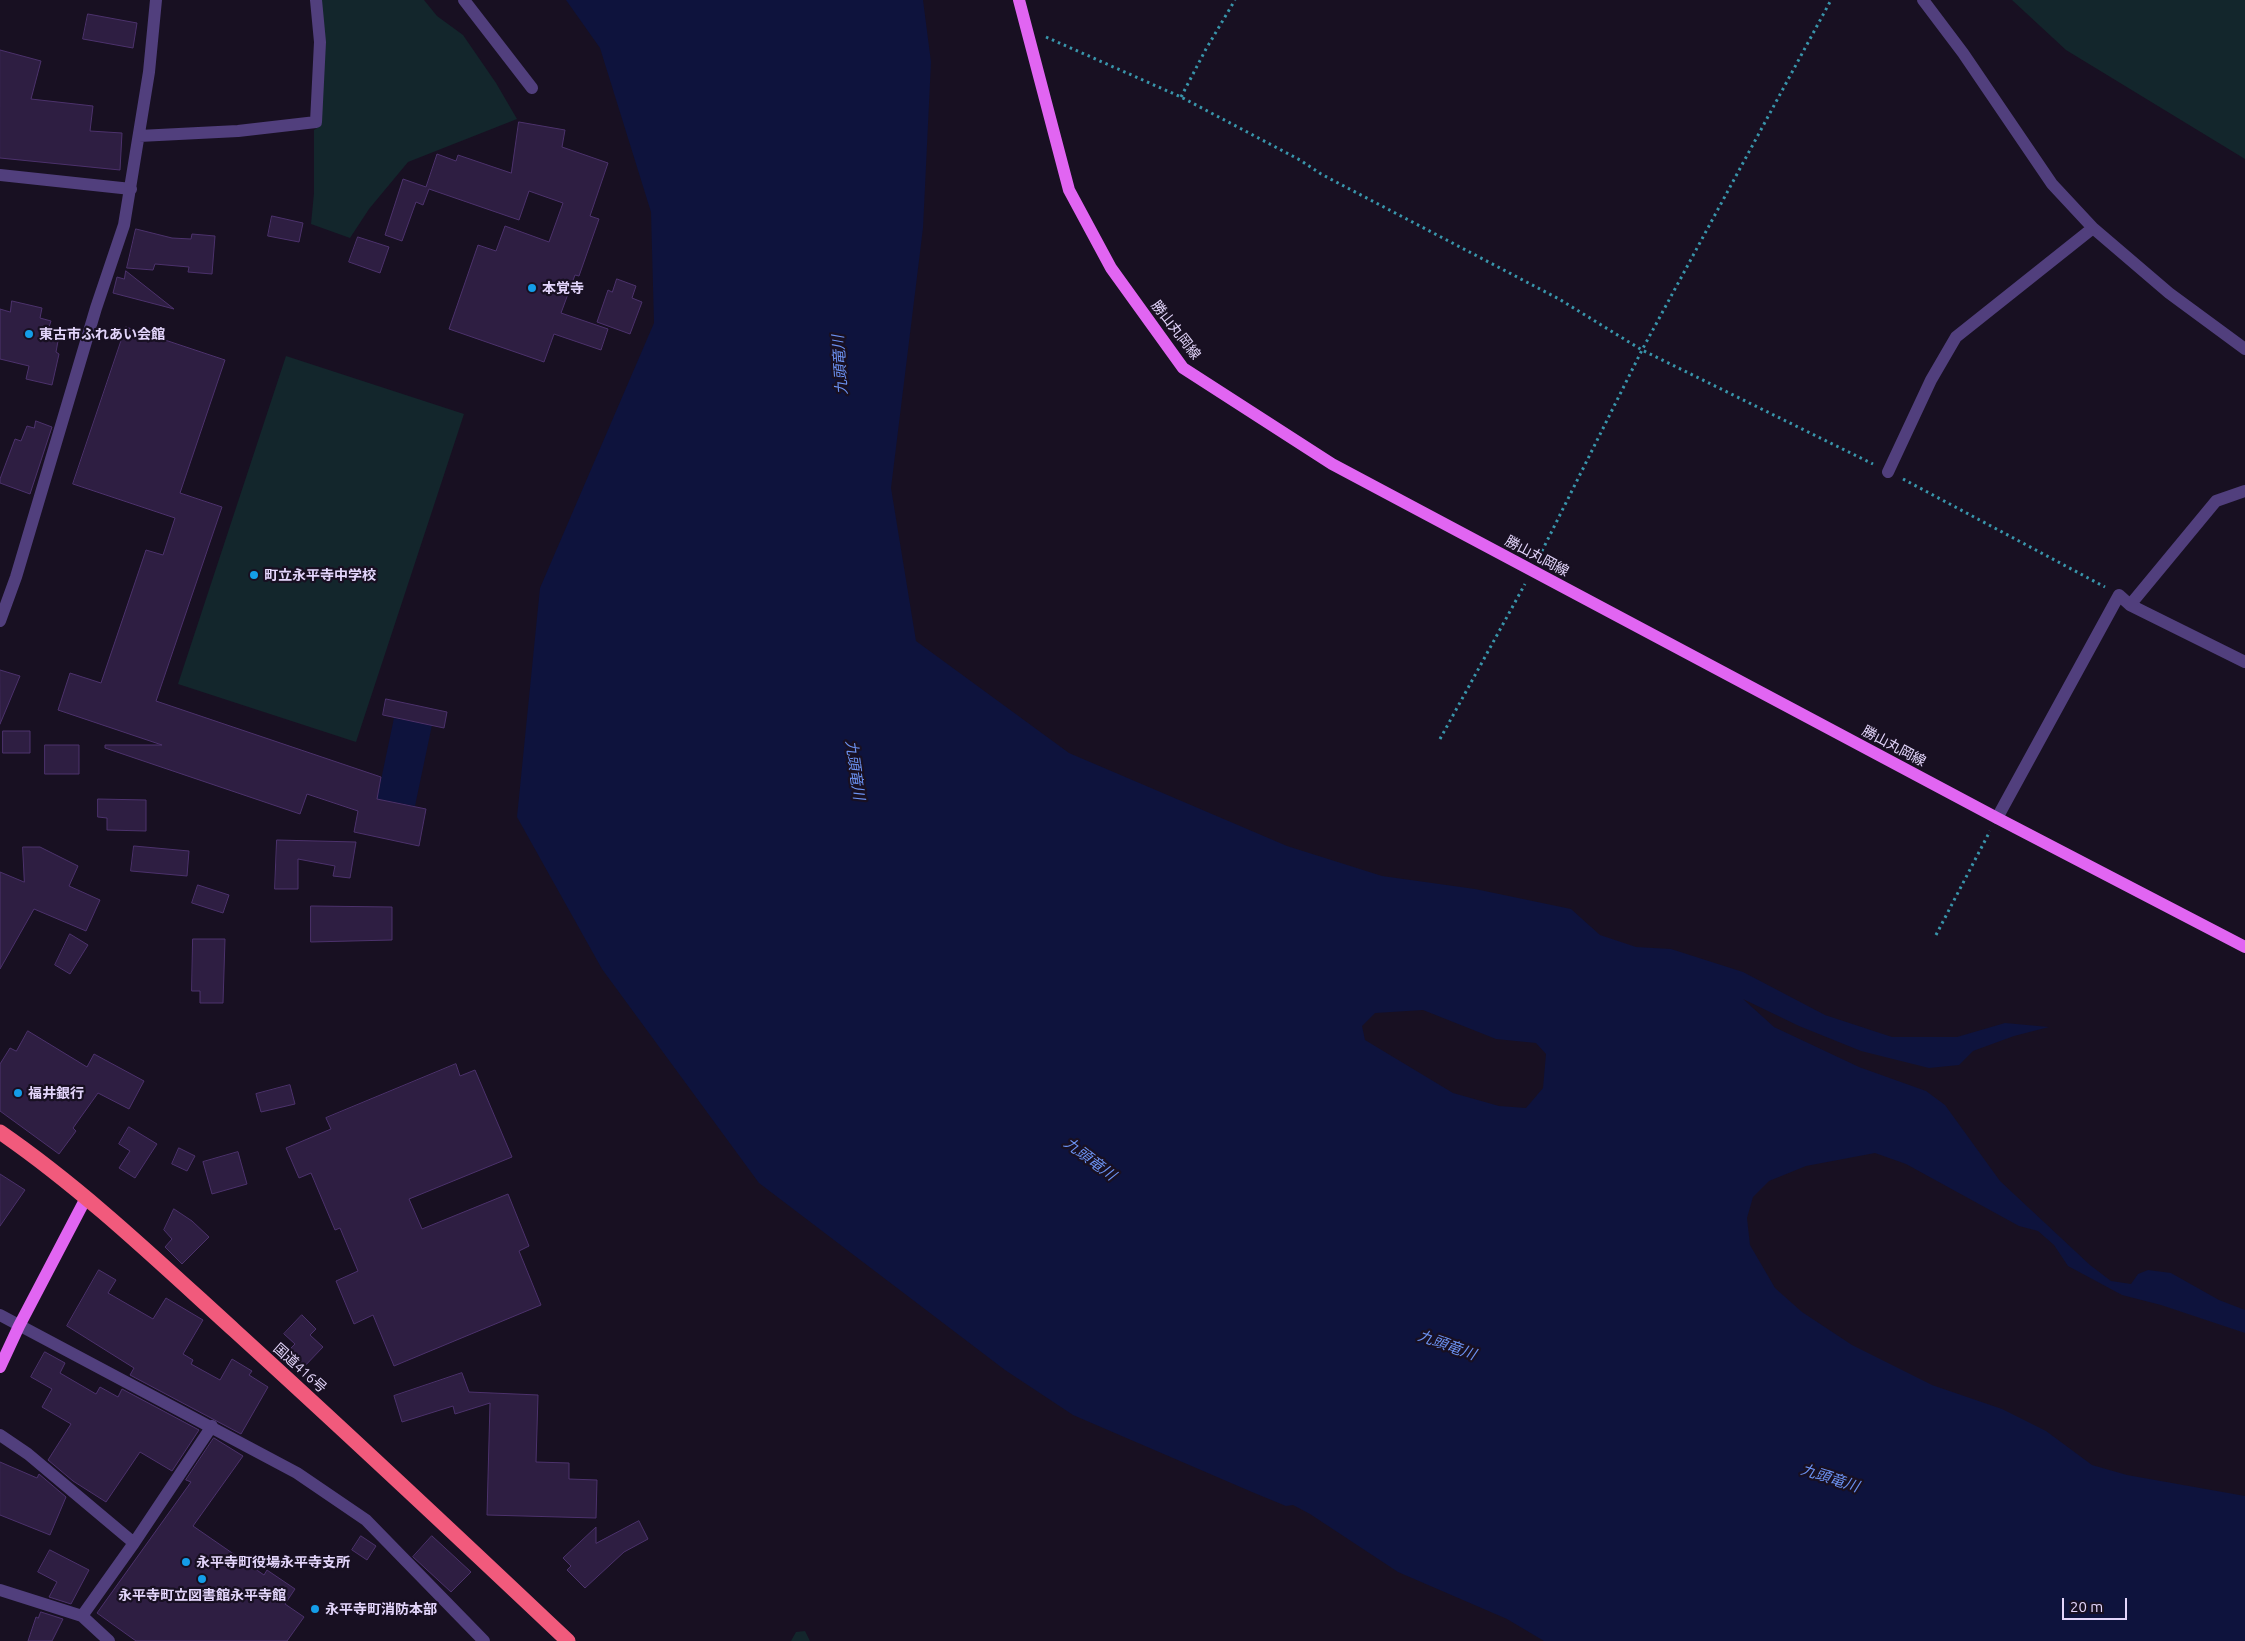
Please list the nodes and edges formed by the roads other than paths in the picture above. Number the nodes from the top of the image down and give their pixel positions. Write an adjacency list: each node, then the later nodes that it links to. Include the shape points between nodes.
1 (156, 0): 7 (street, via 150,72)
2 (316, 0): 7 (street, via 320,42 316,122 238,131)
3 (464, 0): 6 (street)
4 (1019, 0): 17 (main road, 勝山丸岡線, via 1069,190 1111,268 1182,368 1332,464)
5 (1923, 0): 10 (street, via 2052,184)
6 (532, 88)
7 (139, 136): 9 (street)
8 (0, 175): 9 (street)
9 (131, 189): 15 (street, via 124,225)
10 (2093, 228): 11 (street, via 2169,293); 12 (street, via 1956,337 1931,380)
11 (2245, 349)
12 (1888, 472)
13 (2245, 491): 14 (street, via 2216,501)
14 (2130, 605): 16 (street); 17 (street, via 2119,595)
15 (0, 621)
16 (2245, 662)
17 (1997, 818): 18 (main road, 勝山丸岡線)
18 (2245, 947)
19 (0, 1132): 20 (highway, 国道416号)
20 (86, 1198): 22 (main road); 31 (highway, 国道416号, via 376,1460)
21 (0, 1315): 22 (street)
22 (19, 1326): 23 (main road); 24 (street)
23 (0, 1367)
24 (212, 1426): 26 (street); 30 (street, via 297,1473 366,1520)
25 (0, 1435): 26 (street, via 28,1454)
26 (134, 1543): 28 (street)
27 (0, 1590): 28 (street)
28 (82, 1616): 29 (street)
29 (110, 1641)
30 (484, 1641)
31 (568, 1641)

